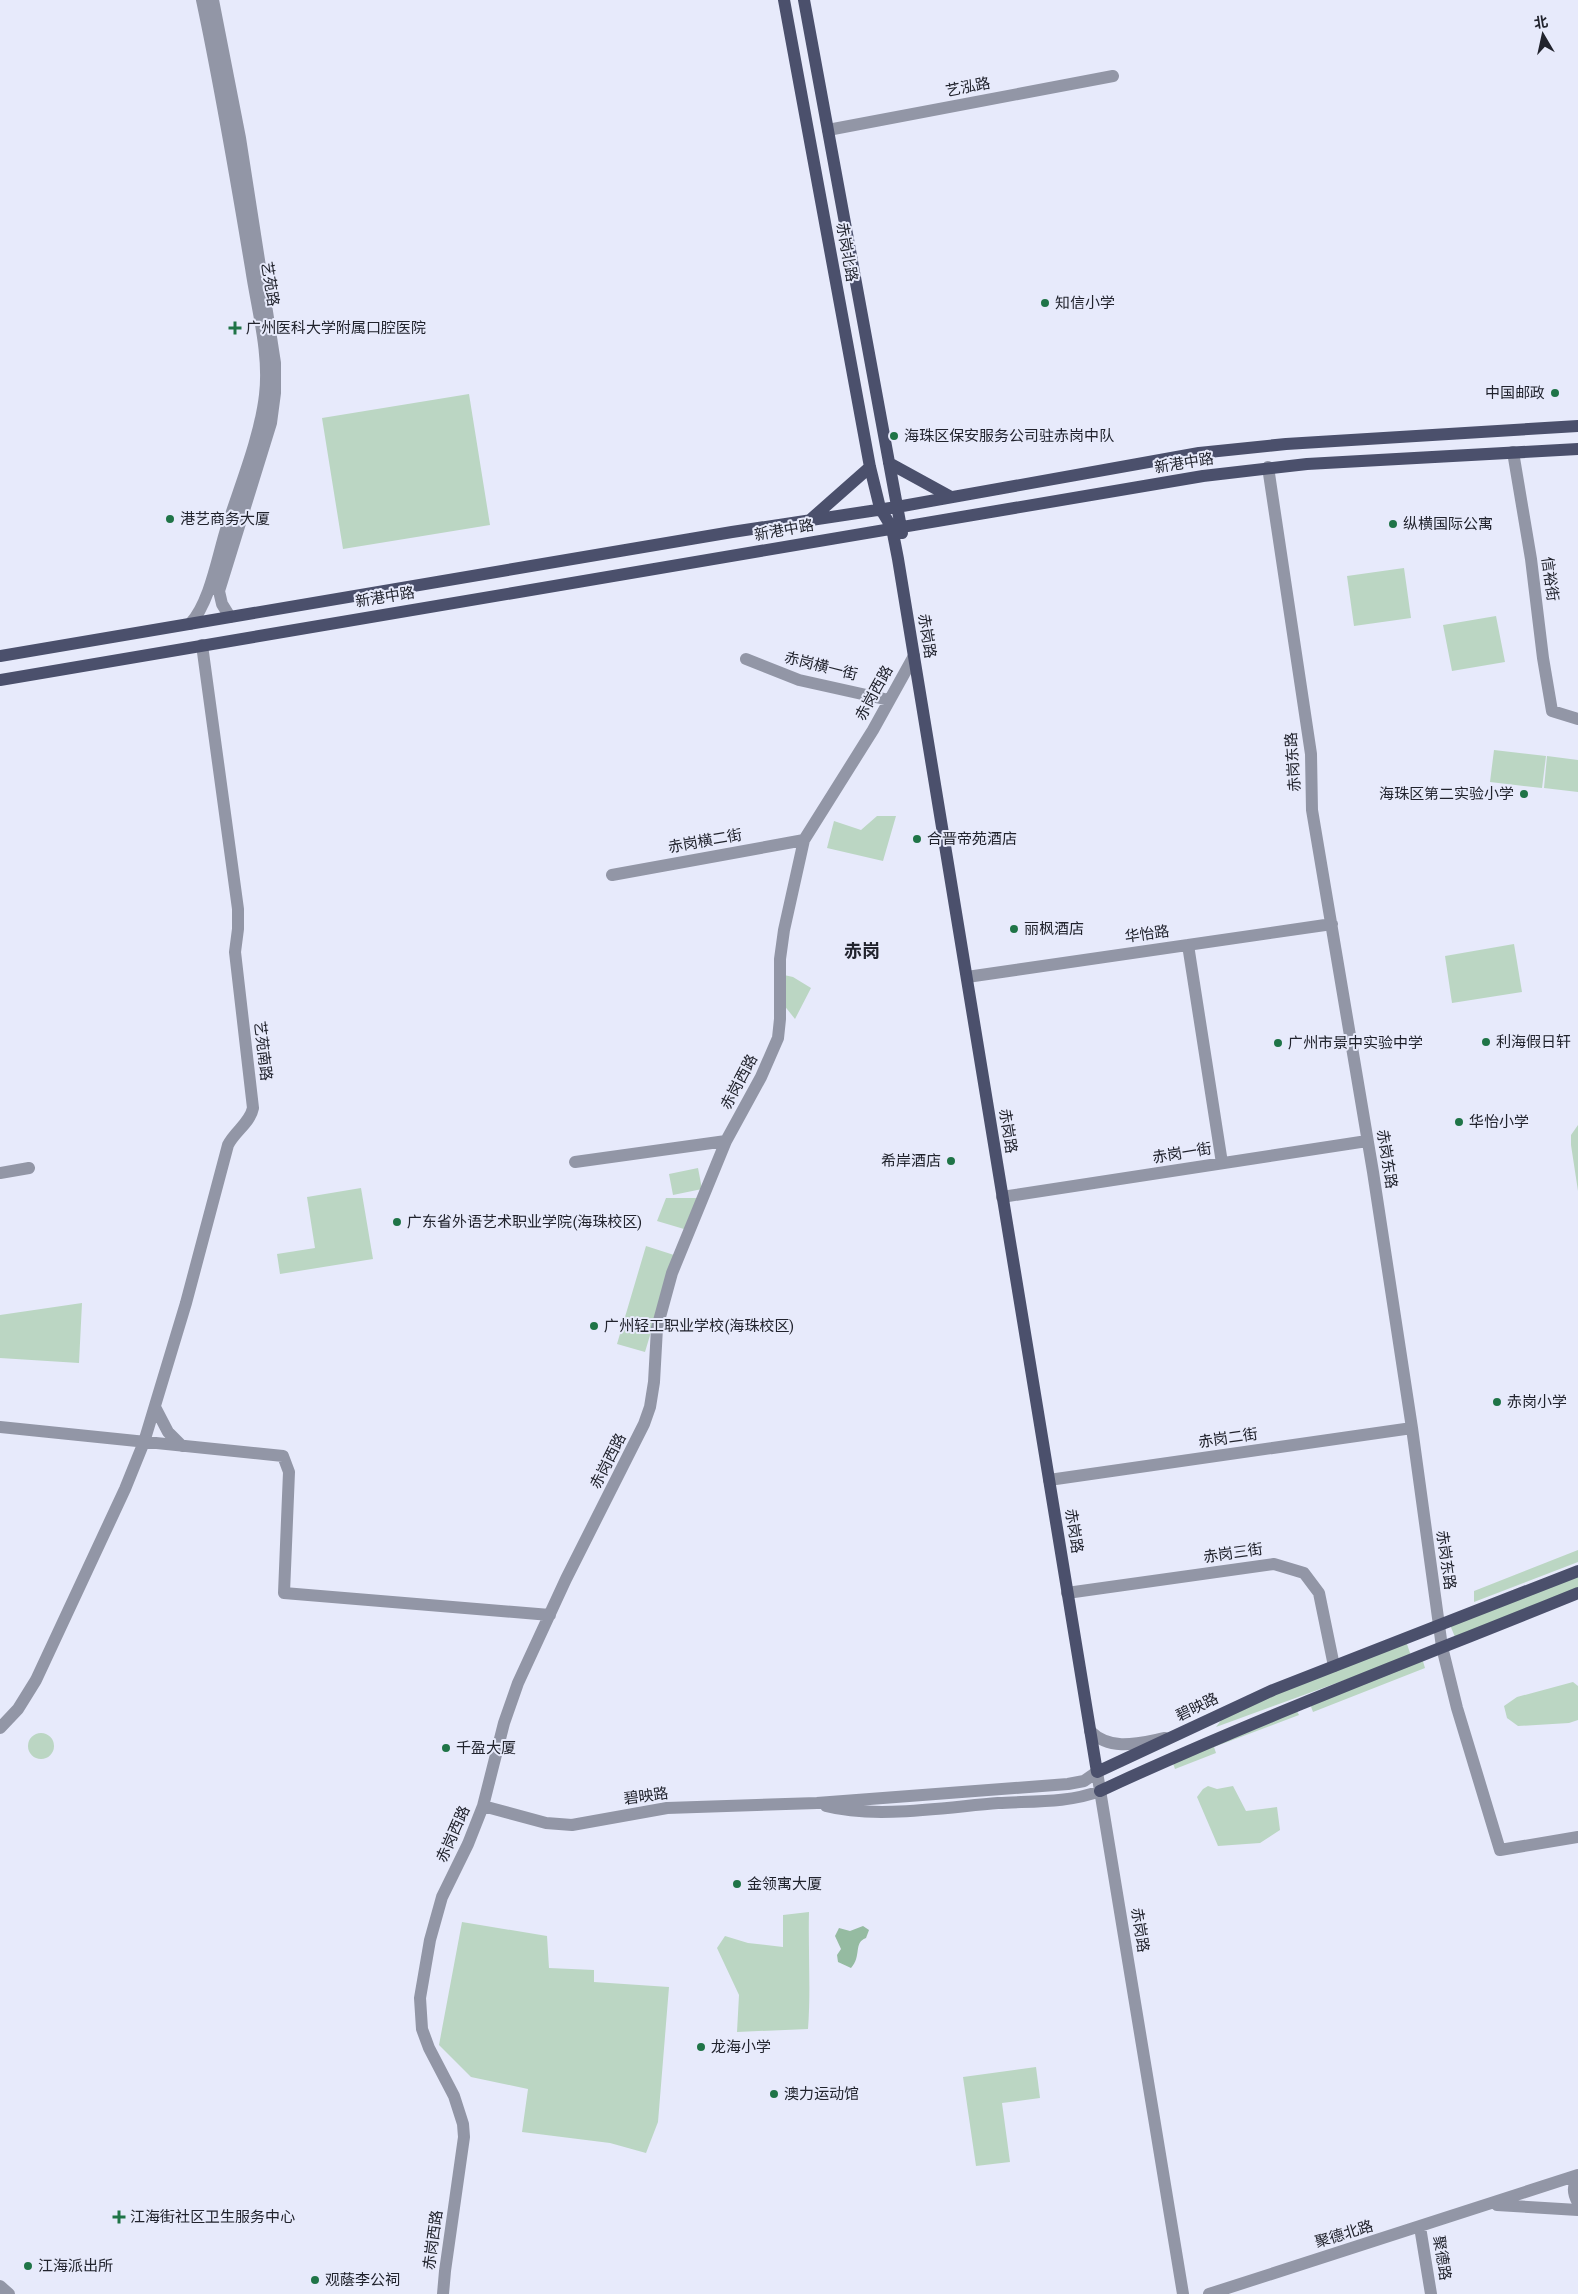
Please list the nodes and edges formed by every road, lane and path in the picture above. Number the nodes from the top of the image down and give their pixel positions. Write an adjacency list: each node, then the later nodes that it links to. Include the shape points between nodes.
1 (202, 0): 22 (street, 艺苑路, via 231,147 266,384 256,436 219,553 201,607)
2 (213, 0): 21 (street, 艺苑路, via 245,167 272,338 275,378 268,433 219,591)
3 (784, 0): 14 (main road, 赤岗北路)
4 (804, 0): 6 (main road, 赤岗北路)
5 (1113, 76): 6 (street, 艺泓路)
6 (828, 130): 12 (main road, 赤岗北路)
7 (1578, 426): 8 (main road, 新港中路)
8 (1305, 442): 9 (main road, 新港中路); 13 (main road)
9 (1265, 445): 15 (main road); 16 (main road, 新港中路, via 1158,460)
10 (1578, 449): 11 (main road, 新港中路)
11 (1513, 452): 13 (main road, 新港中路); 29 (street, 信裕街, via 1552,712)
12 (889, 463): 16 (main road); 17 (main road, 赤岗北路)
13 (1307, 464): 15 (main road, 新港中路)
14 (870, 467): 18 (main road, 赤岗北路); 19 (main road)
15 (1268, 467): 20 (main road, 新港中路); 33 (street, 赤岗东路, via 1311,754 1312,810)
16 (952, 497): 17 (main road, 新港中路)
17 (897, 506): 18 (main road, 新港中路); 20 (main road, 赤岗路)
18 (880, 508): 19 (main road, 新港中路); 20 (main road, 赤岗路)
19 (810, 520): 21 (main road, 新港中路)
20 (897, 528): 23 (main road, 新港中路); 25 (main road, 赤岗路); 30 (main road, 赤岗路, via 932,727)
21 (230, 617): 22 (main road, 新港中路)
22 (190, 624): 24 (main road, 新港中路)
23 (202, 645): 27 (main road, 新港中路); 43 (street, 艺苑南路, via 238,909 235,952 253,1108 250,1119 228,1144)
24 (0, 656)
25 (914, 656): 28 (street, 赤岗西路); 30 (main road, 赤岗路)
26 (746, 659): 28 (street, 赤岗横一街, via 799,680)
27 (0, 680)
28 (889, 700): 31 (street, 赤岗西路)
29 (1578, 719)
30 (934, 772): 35 (main road, 赤岗路)
31 (804, 840): 32 (street, 赤岗横二街); 36 (street, 赤岗西路, via 780,959 778,1038)
32 (612, 875)
33 (1332, 924): 34 (street, 华怡路); 37 (street, 赤岗东路)
34 (1188, 945): 35 (street, 华怡路); 39 (street)
35 (967, 978): 42 (main road, 赤岗路)
36 (726, 1141): 38 (street); 52 (street, 赤岗西路, via 672,1274 658,1328 650,1407 644,1424)
37 (1367, 1141): 39 (street, 赤岗一街); 45 (street, 赤岗东路)
38 (575, 1162)
39 (1222, 1163): 42 (street, 赤岗一街)
40 (29, 1168): 41 (street)
41 (0, 1173)
42 (1002, 1197): 48 (main road, 赤岗路)
43 (155, 1407): 46 (street, 艺苑南路); 47 (street, via 168,1432)
44 (0, 1427): 46 (street)
45 (1412, 1428): 48 (street, 赤岗二街); 53 (street, 赤岗东路)
46 (144, 1442): 47 (street); 56 (street, 艺苑南路, via 47,1658 18,1709)
47 (182, 1446): 52 (street, via 280,1455 286,1460 289,1472 284,1593)
48 (1049, 1480): 51 (main road, 赤岗路)
49 (1578, 1571): 53 (main road, 碧映路)
50 (1578, 1592): 54 (main road, 碧映路)
51 (1067, 1593): 55 (street, 赤岗三街, via 1274,1564 1304,1573 1319,1593); 57 (main road, 赤岗路)
52 (550, 1615): 62 (street, 赤岗西路, via 509,1707)
53 (1439, 1625): 54 (street, 赤岗东路); 55 (main road, 碧映路)
54 (1442, 1647): 60 (main road, 碧映路, via 1171,1757); 63 (street, 赤岗东路, via 1500,1850)
55 (1334, 1666): 58 (main road, 碧映路)
56 (0, 1728)
57 (1090, 1731): 58 (street, via 1099,1740 1117,1745); 59 (main road, 赤岗路)
58 (1170, 1737): 59 (main road, 碧映路)
59 (1097, 1772): 60 (street, 赤岗路); 61 (street, 碧映路, via 1084,1781 1068,1784)
60 (1100, 1791): 61 (street, 碧映路, via 1060,1799 872,1812 844,1811); 72 (street, 赤岗路)
61 (817, 1803): 62 (street, 碧映路, via 667,1808 572,1826)
62 (483, 1806): 71 (street, 赤岗西路, via 442,1897 423,1970 420,1998 422,2029 454,2096 463,2130 464,2147)
63 (1578, 1837)
64 (1578, 2175): 65 (street, via 1573,2194); 66 (street, 聚德北路)
65 (1578, 2203)
66 (1489, 2205): 67 (street, 聚德北路); 68 (street, 聚德北路)
67 (1578, 2210)
68 (1420, 2227): 73 (street, 聚德北路); 74 (street, 聚德路)
69 (0, 2286): 70 (street)
70 (9, 2294)
71 (443, 2294)
72 (1183, 2294)
73 (1209, 2294)
74 (1431, 2294)

